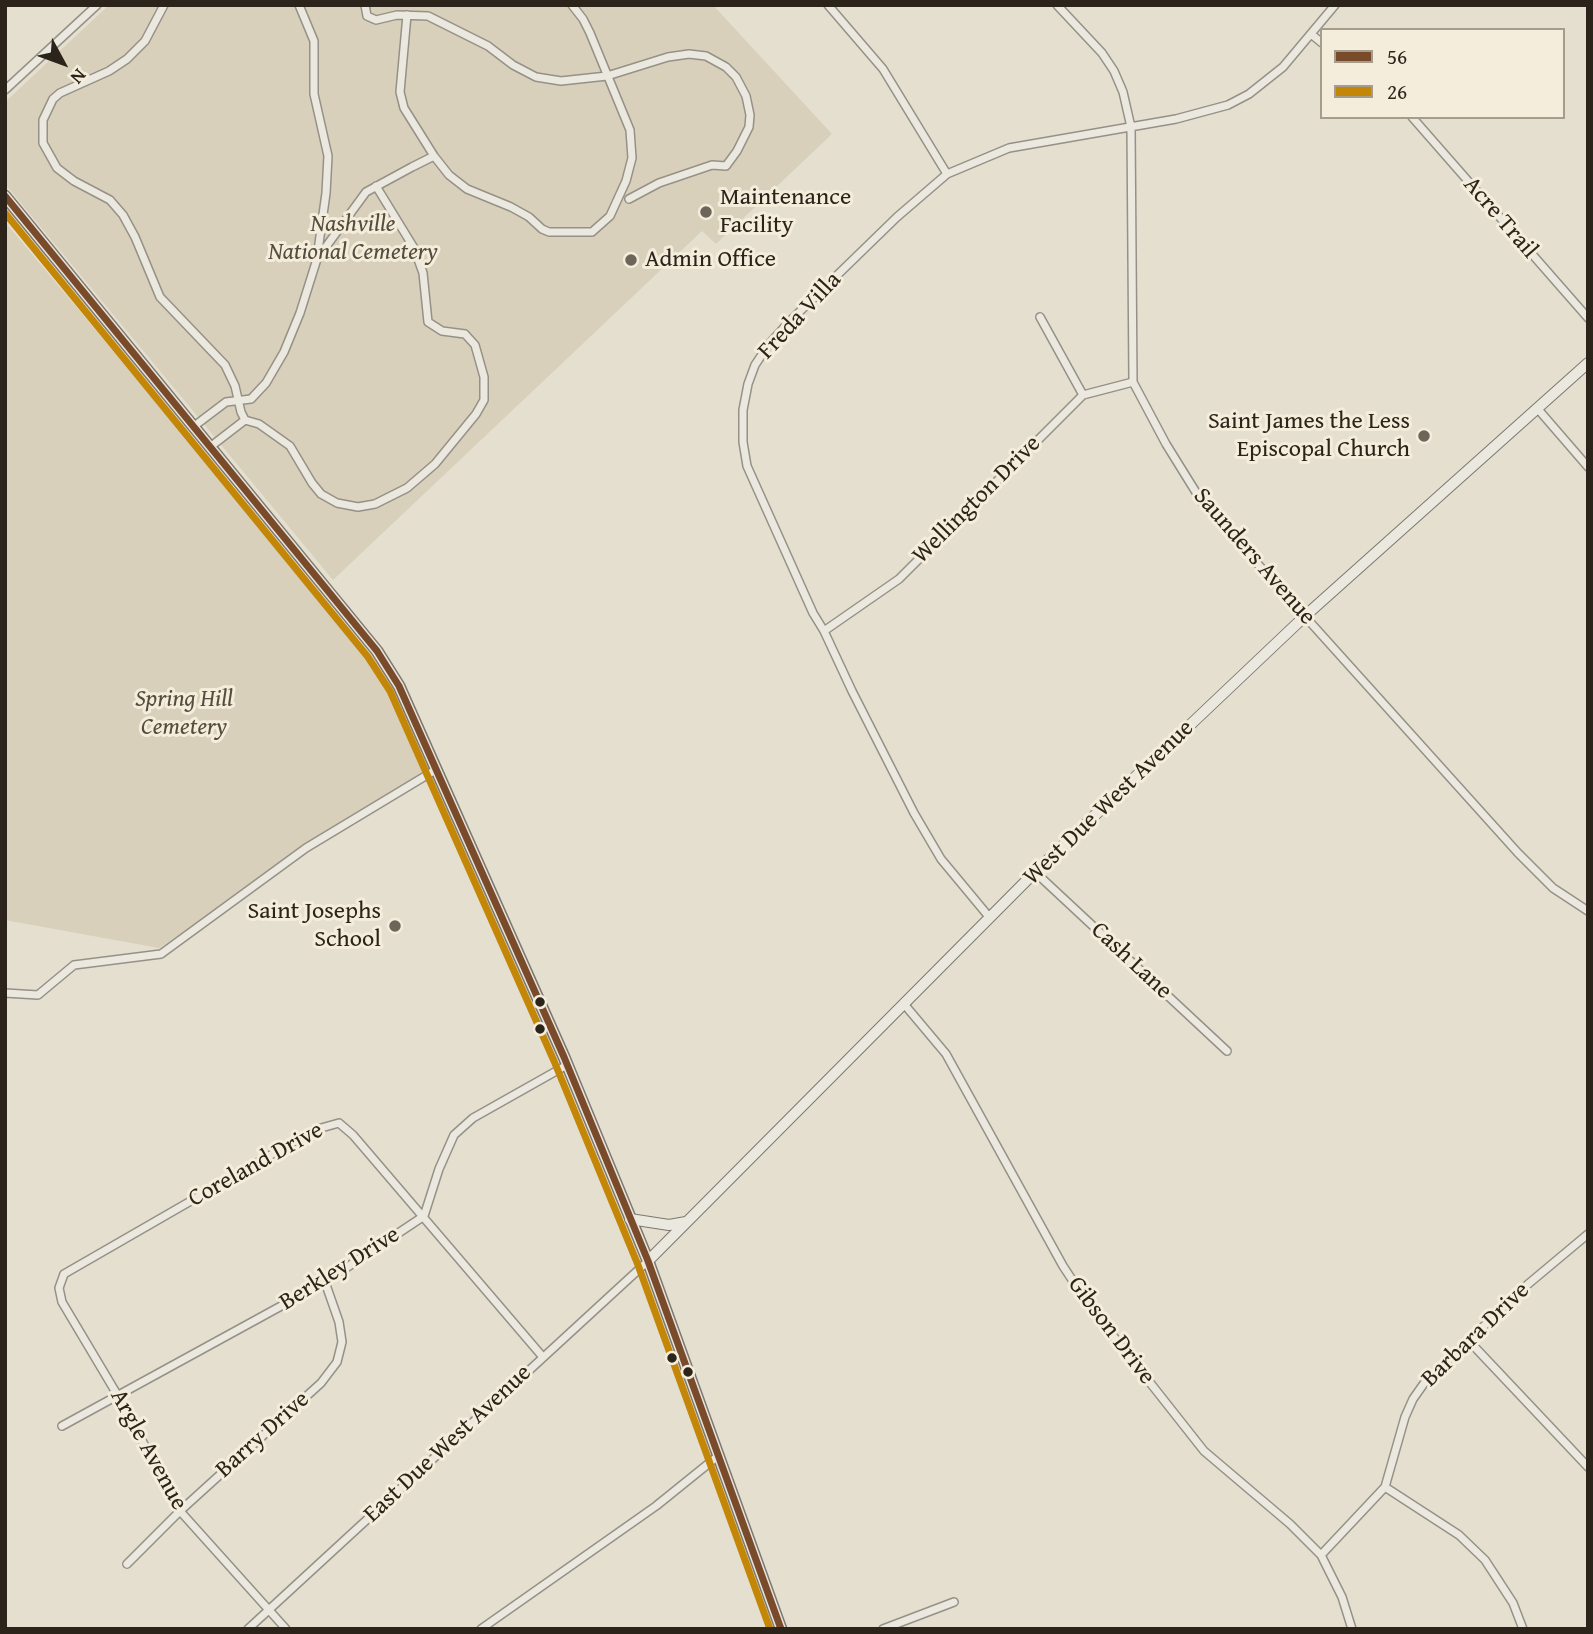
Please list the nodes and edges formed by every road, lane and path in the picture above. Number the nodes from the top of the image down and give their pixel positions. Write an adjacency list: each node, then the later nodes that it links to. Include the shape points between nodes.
1 (97, 5): 13 (street)
2 (164, 5): 27 (street, via 145,41 127,59 53,99 43,120 43,144 51,162 64,174 110,200 123,215 160,298 218,356)
3 (299, 5): 21 (street, via 314,41 314,94 328,156)
4 (365, 5): 9 (street, via 367,16 376,20)
5 (572, 5): 12 (street, via 590,33)
6 (828, 5): 17 (street, via 883,69)
7 (1058, 5): 15 (street, Saunders Avenue, via 1114,71)
8 (1335, 5): 10 (street, Freda Villa)
9 (407, 15): 12 (street, via 428,16 536,77 561,81); 16 (street, via 400,92 404,108)
10 (1311, 34): 11 (street); 15 (street, Freda Villa, via 1283,67 1234,103)
11 (1320, 41)
12 (607, 76): 16 (street, via 630,130 632,158 610,216 592,232 565,234 542,229 520,212 467,189); 20 (street, via 668,57 706,57 736,77 750,115 749,127 726,166 712,165)
13 (5, 90)
14 (1414, 119): 23 (street, Acre Trail)
15 (1131, 127): 17 (street, Freda Villa, via 1009,148); 25 (street, Saunders Avenue)
16 (434, 156): 18 (street)
17 (947, 174): 34 (street, Freda Villa, via 768,344 748,384 743,410 747,466)
18 (376, 186): 21 (street, via 361,198); 29 (street, via 414,248 423,273 428,322 442,331 465,334 475,345 484,377 484,400 435,464 407,488 358,507 321,494 290,446 259,424)
19 (5, 196): 30 (main road)
20 (628, 199)
21 (317, 259): 27 (street, via 300,313 273,372 254,397)
22 (1040, 317): 26 (street)
23 (1588, 318)
24 (1588, 363): 28 (main road, West Due West Avenue)
25 (1133, 382): 26 (street); 33 (street, Saunders Avenue, via 1202,502)
26 (1083, 395): 34 (street, Wellington Drive, via 899,579)
27 (239, 401): 29 (street); 30 (street, via 226,402)
28 (1538, 408): 32 (street); 33 (main road, West Due West Avenue)
29 (245, 420): 31 (street)
30 (194, 427): 31 (main road)
31 (210, 447): 35 (main road, via 377,651 399,686)
32 (1588, 467)
33 (1305, 616): 36 (main road, West Due West Avenue); 37 (street, Saunders Avenue, via 1518,853 1553,888)
34 (824, 631): 38 (street, Freda Villa, via 929,842)
35 (437, 769): 39 (street, via 306,848 161,954 74,965 38,995); 42 (main road)
36 (1035, 872): 38 (main road, West Due West Avenue); 41 (street, Cash Lane)
37 (1588, 911)
38 (990, 918): 40 (main road, West Due West Avenue)
39 (5, 993)
40 (904, 1003): 45 (main road, West Due West Avenue); 58 (street, Gibson Drive, via 946,1054 1088,1304 1204,1451)
41 (1227, 1051)
42 (567, 1065): 43 (street, Berkley Drive, via 473,1118 454,1135); 44 (main road)
43 (424, 1216): 48 (street, Berkley Drive); 49 (street, Coreland Drive, via 353,1135 339,1123 329,1124 64,1273); 51 (street, Coreland Drive)
44 (631, 1219): 45 (main road, via 670,1225); 47 (main road)
45 (686, 1222): 47 (main road, West Due West Avenue)
46 (1588, 1234): 50 (street, Barbara Drive)
47 (648, 1261): 51 (street, East Due West Avenue); 54 (main road)
48 (325, 1282): 52 (street, Berkley Drive); 57 (street, Barry Drive, via 339,1322 342,1342 337,1362 321,1383)
49 (59, 1287): 52 (street, Argle Avenue, via 62,1302)
50 (1469, 1341): 55 (street); 56 (street, Barbara Drive, via 1413,1399)
51 (542, 1356): 61 (street, East Due West Avenue)
52 (118, 1396): 53 (street, Berkley Drive); 57 (street, Argle Avenue)
53 (62, 1426)
54 (718, 1456): 64 (street, via 656,1506); 65 (main road)
55 (1588, 1467)
56 (1385, 1487): 58 (street, Barbara Drive); 68 (street, via 1459,1535 1485,1560 1513,1603)
57 (180, 1511): 59 (street, Barry Drive); 61 (street, Argle Avenue)
58 (1321, 1556): 67 (street, Gibson Drive)
59 (127, 1564)
60 (954, 1602): 66 (street)
61 (269, 1610): 62 (street, East Due West Avenue); 63 (street, Argle Avenue)
62 (248, 1629)
63 (286, 1629)
64 (481, 1629)
65 (781, 1629)
66 (883, 1629)
67 (1352, 1629)
68 (1523, 1629)

